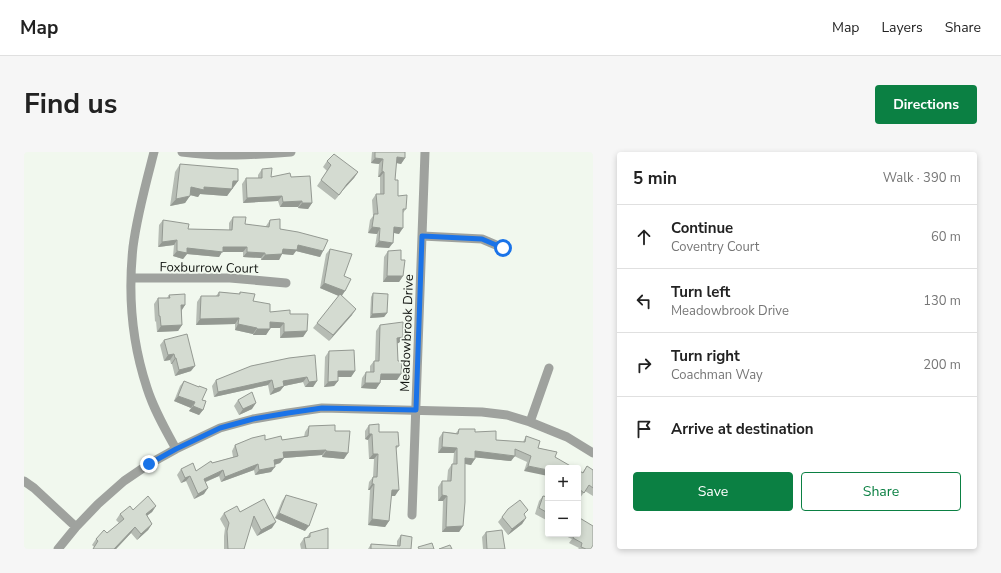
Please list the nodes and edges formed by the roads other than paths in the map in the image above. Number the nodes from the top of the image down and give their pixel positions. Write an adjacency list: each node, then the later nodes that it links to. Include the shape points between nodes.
1 (154, 152): 7 (street, via 139,212)
2 (182, 152): 3 (street, via 250,155)
3 (291, 152)
4 (425, 152): 5 (street, Meadowbrook Drive)
5 (422, 236): 6 (street, via 482,239); 10 (street, Meadowbrook Drive)
6 (503, 248)
7 (131, 278): 8 (street, Foxburrow Court, via 230,278); 12 (street, via 132,318 147,389)
8 (286, 283)
9 (549, 368): 11 (street)
10 (416, 410): 11 (street, via 482,412 507,415); 12 (street, via 322,408 288,413 220,428); 15 (street, Meadowbrook Drive)
11 (530, 422): 13 (street, via 567,437)
12 (176, 449): 16 (street, via 124,481)
13 (593, 453)
14 (24, 480): 16 (street)
15 (412, 515)
16 (76, 527): 17 (street)
17 (58, 549)

